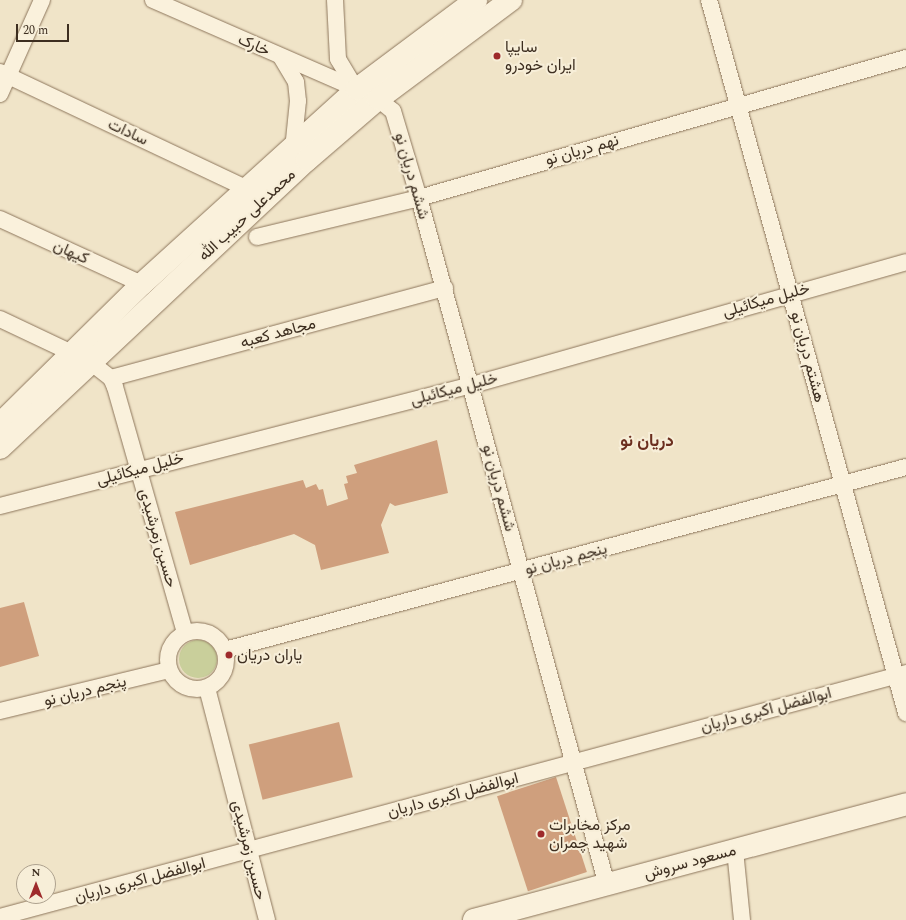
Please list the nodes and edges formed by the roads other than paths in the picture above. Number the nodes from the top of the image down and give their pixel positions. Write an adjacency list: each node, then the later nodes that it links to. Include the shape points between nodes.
1 (42, 0): 9 (street)
2 (153, 0): 7 (street, خارک)
3 (335, 0): 10 (street, via 338,59)
4 (476, 0): 10 (main road, محمدعلی حبیب الله)
5 (511, 0): 12 (main road, محمدعلی حبیب الله)
6 (710, 0): 13 (street, هشتم دریان‌ نو)
7 (281, 57): 10 (street, خارک); 14 (street, via 296,82 298,100)
8 (906, 58): 13 (street, نهم دریان‌ نو)
9 (4, 74): 11 (street); 15 (street, سادات)
10 (357, 89): 12 (main road); 14 (main road, محمدعلی حبیب الله)
11 (0, 94)
12 (378, 99): 16 (street, ششم دریان‌ نو, via 389,105 395,116); 24 (main road, محمدعلی حبیب الله)
13 (738, 105): 16 (street, نهم دریان‌ نو); 22 (street, هشتم دریان‌ نو)
14 (293, 149): 15 (main road, محمدعلی حبیب الله)
15 (248, 188): 20 (main road, محمدعلی حبیب الله)
16 (419, 198): 18 (street, نهم دریان‌ نو); 21 (street, ششم دریان‌ نو)
17 (0, 220): 20 (street, کیهان)
18 (257, 237)
19 (906, 262): 22 (street, خلیل میکائیلی)
20 (142, 284): 24 (main road, محمدعلی حبیب الله)
21 (445, 288): 25 (street, مجاهد کعبه); 26 (street, ششم دریان‌ نو)
22 (790, 293): 26 (street, خلیل میکائیلی); 31 (street, هشتم دریان‌ نو)
23 (0, 319): 24 (street)
24 (78, 356): 25 (street); 27 (main road, محمدعلی حبیب الله); 28 (main road, محمدعلی حبیب الله)
25 (111, 378): 30 (street, حسین زمرشيدی)
26 (472, 385): 30 (street, خلیل میکائیلی); 33 (street, ششم دریان‌ نو)
27 (2, 417)
28 (0, 448)
29 (906, 467): 31 (street, پنجم دریان‌ نو)
30 (138, 469): 32 (street, خلیل میکائیلی); 34 (street, حسین زمرشيدی)
31 (843, 484): 33 (street, پنجم دریان‌ نو); 37 (street, هشتم دریان‌ نو)
32 (0, 506)
33 (521, 571): 35 (street, پنجم دریان‌ نو); 41 (street, ششم دریان‌ نو)
34 (185, 633): 35 (street, via 195,630 214,635); 36 (street, via 168,652)
35 (225, 650): 38 (street, via 222,677)
36 (169, 670): 38 (street, via 180,684); 39 (street, پنجم دریان‌ نو)
37 (901, 674): 40 (street, هشتم دریان‌ نو); 41 (street, ابوالفضل اکبری داریان)
38 (207, 688): 43 (street, حسین زمرشيدی)
39 (0, 712)
40 (906, 713)
41 (574, 762): 43 (street, ابوالفضل اکبری داریان); 45 (street, ششم دریان‌ نو)
42 (906, 804): 44 (main road, مسعود سروش)
43 (249, 850): 46 (street, ابوالفضل اکبری داریان); 47 (street, حسین زمرشيدی)
44 (735, 850): 45 (main road, مسعود سروش); 49 (street)
45 (607, 885): 48 (main road, مسعود سروش)
46 (0, 917)
47 (267, 920)
48 (474, 920)
49 (742, 920)

